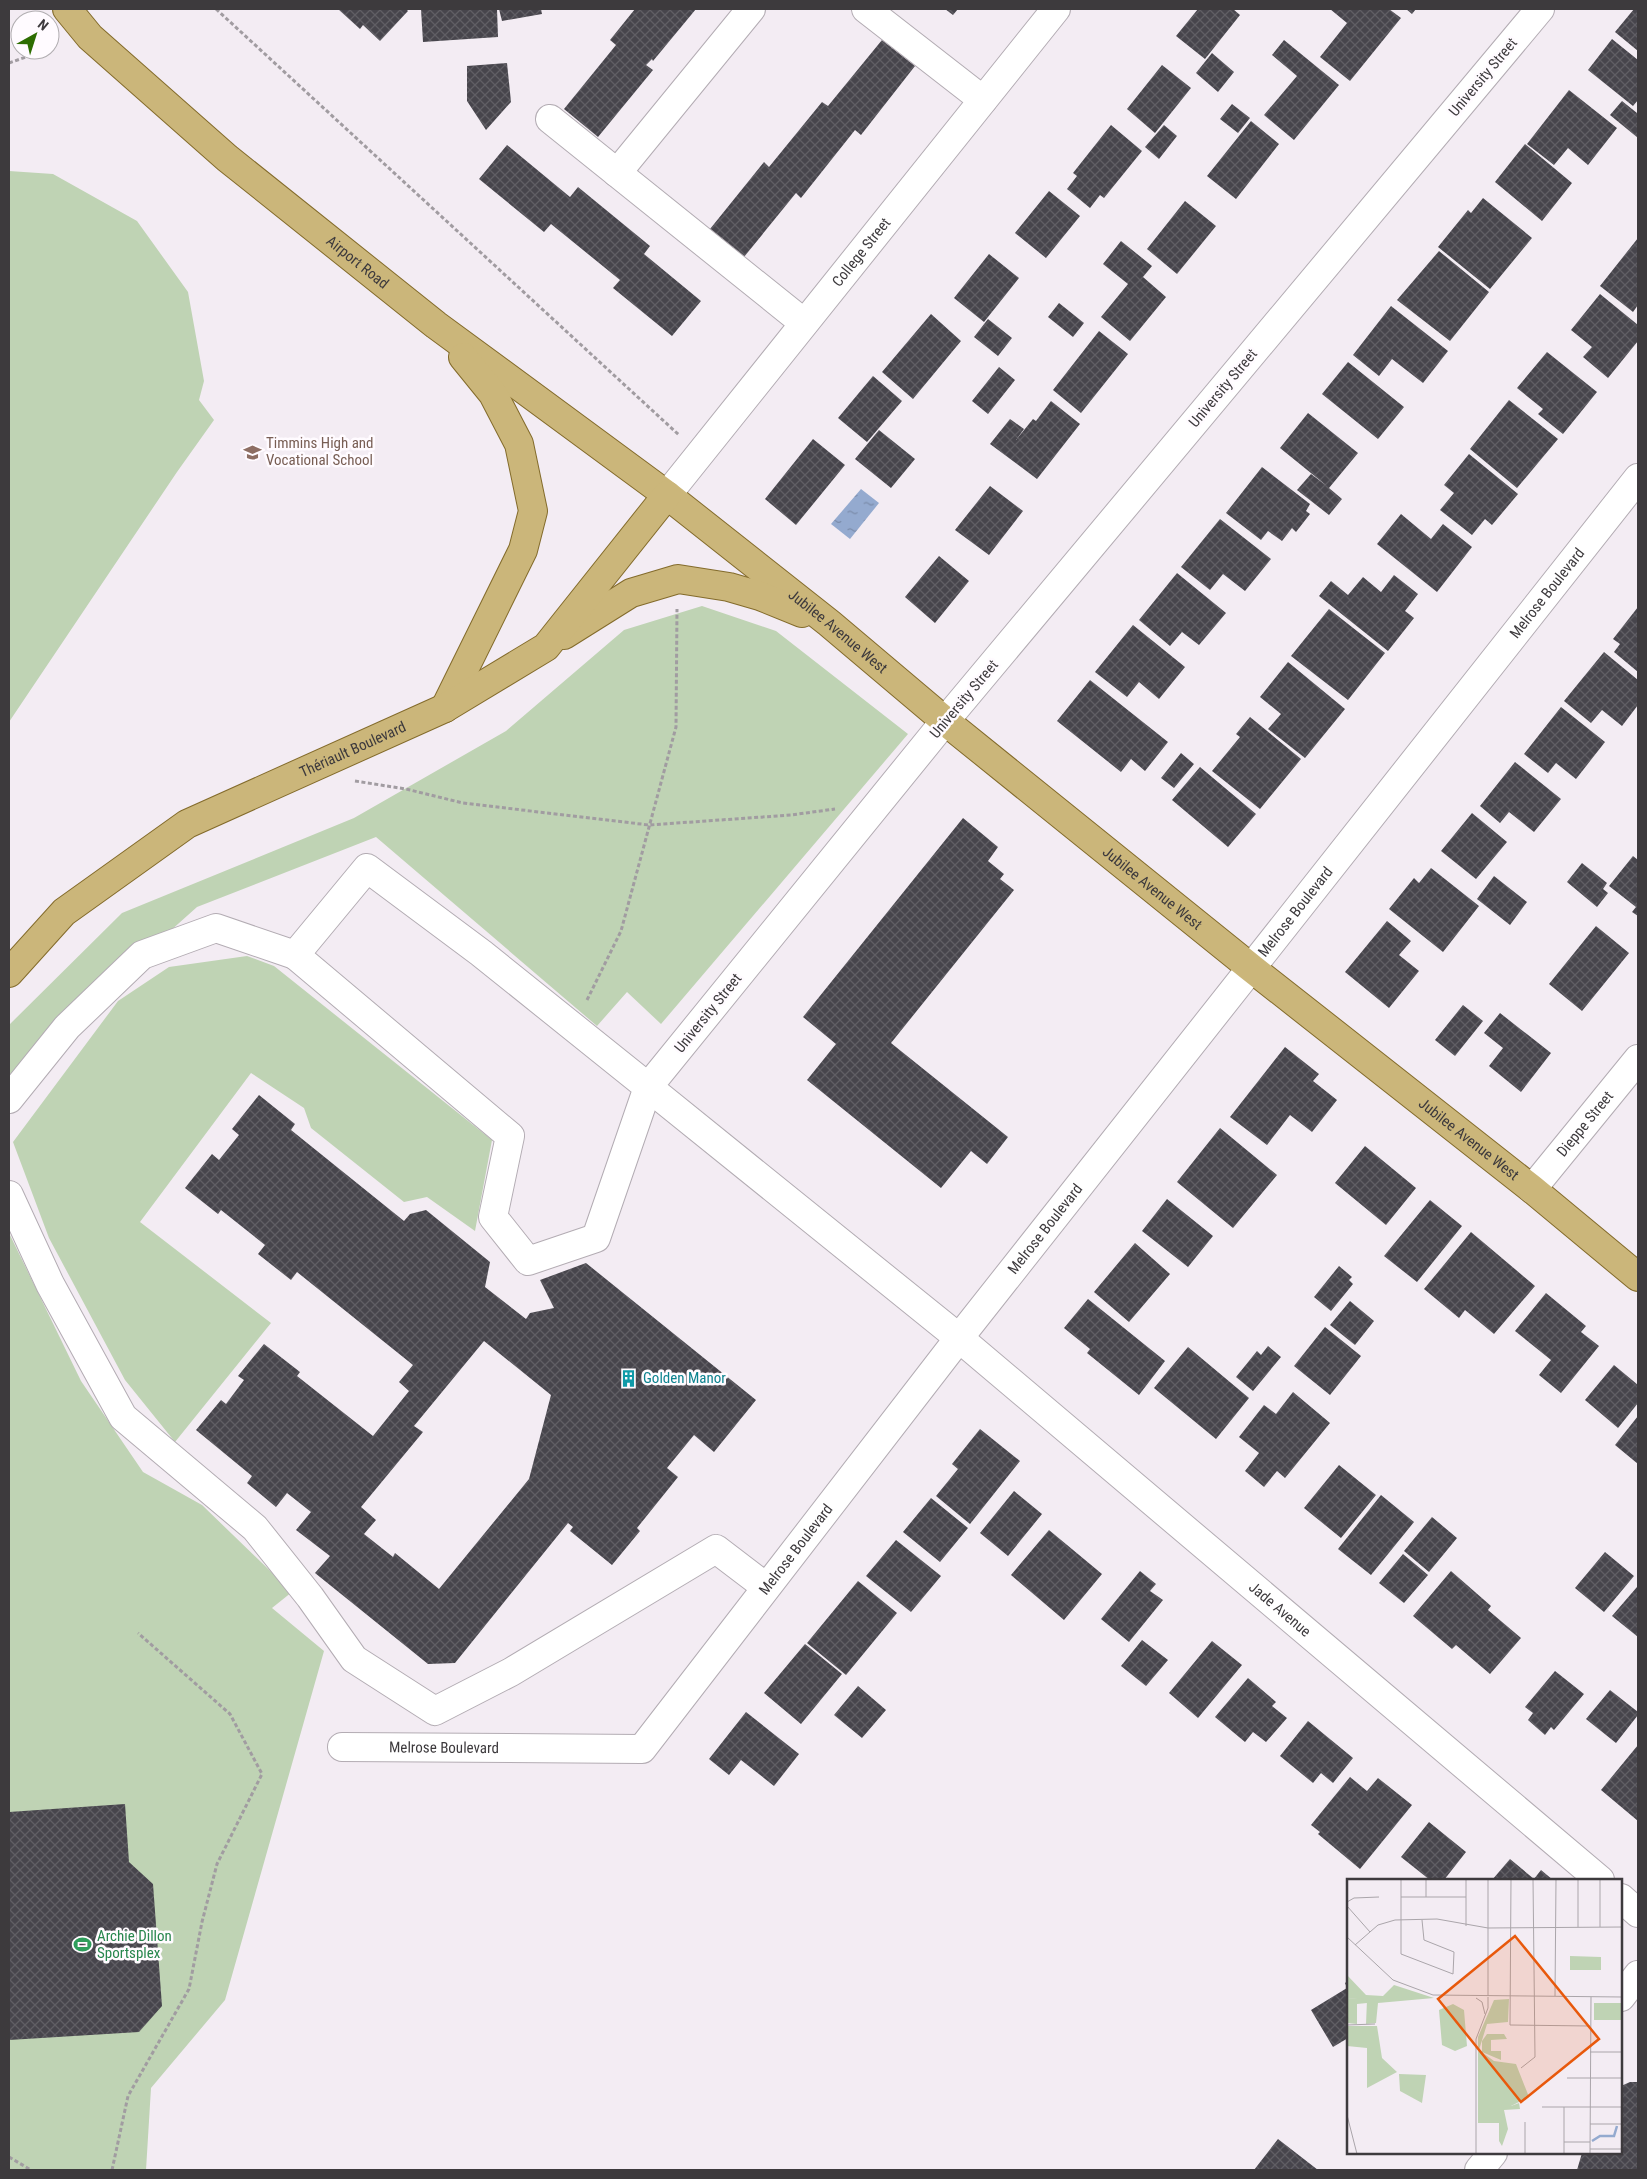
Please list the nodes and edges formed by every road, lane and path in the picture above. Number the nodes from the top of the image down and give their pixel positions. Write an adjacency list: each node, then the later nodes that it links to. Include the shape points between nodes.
1 (67, 9): 11 (main road, Airport Road, via 90,37 227,158)
2 (216, 9): 12 (path)
3 (751, 9): 9 (street)
4 (866, 9): 7 (street)
5 (1056, 9): 7 (street, College Street)
6 (1540, 9): 19 (street, University Street)
7 (983, 100): 10 (street, College Street)
8 (550, 119): 9 (street)
9 (617, 173): 10 (street)
10 (804, 323): 12 (street, College Street)
11 (436, 325): 14 (main road, Airport Road); 18 (main road, via 498,402 519,444 533,511 523,550)
12 (700, 454): 14 (street, College Street)
13 (1638, 478): 24 (street, Melrose Boulevard)
14 (667, 495): 16 (main road, Jubilee Avenue West); 17 (main road, Thériault Boulevard)
15 (678, 580): 16 (main road, via 729,587); 17 (main road, via 631,593); 22 (path, via 676,726)
16 (829, 623): 19 (main road, Jubilee Avenue West)
17 (546, 647): 18 (main road, Thériault Boulevard)
18 (446, 708): 25 (main road, Thériault Boulevard, via 187,824 64,912)
19 (945, 722): 21 (street, University Street); 24 (main road, Jubilee Avenue West)
20 (349, 780): 22 (path, via 463,803)
21 (880, 802): 22 (path, via 791,815); 28 (street, University Street)
22 (649, 825): 26 (path, via 621,931)
23 (294, 954): 26 (street, via 367,868); 28 (street, via 510,1136 493,1217 528,1260 596,1238); 29 (street, via 216,928 142,955 67,1026)
24 (1250, 967): 30 (main road, Jubilee Avenue West); 33 (street, Melrose Boulevard)
25 (9, 973)
26 (573, 1027): 28 (street)
27 (1638, 1059): 30 (street, Dieppe Street)
28 (648, 1087): 33 (street)
29 (9, 1099)
30 (1532, 1188): 32 (main road, Jubilee Avenue West)
31 (9, 1195): 34 (street, via 50,1284 123,1417 255,1528 310,1597 354,1660 435,1711 511,1672 716,1549)
32 (1638, 1277)
33 (959, 1338): 34 (street, Melrose Boulevard); 37 (street, Jade Avenue)
34 (766, 1587): 36 (street, Melrose Boulevard, via 642,1749)
35 (138, 1633): 45 (path, via 230,1714 262,1774 217,1864 189,1989 128,2096)
36 (342, 1747)
37 (1599, 1879)
38 (1622, 1899): 39 (street)
39 (1638, 1913)
40 (1638, 1975): 41 (street)
41 (1622, 1996)
42 (1493, 2154): 46 (street)
43 (9, 2157): 44 (path)
44 (31, 2170)
45 (112, 2170)
46 (1479, 2170)

